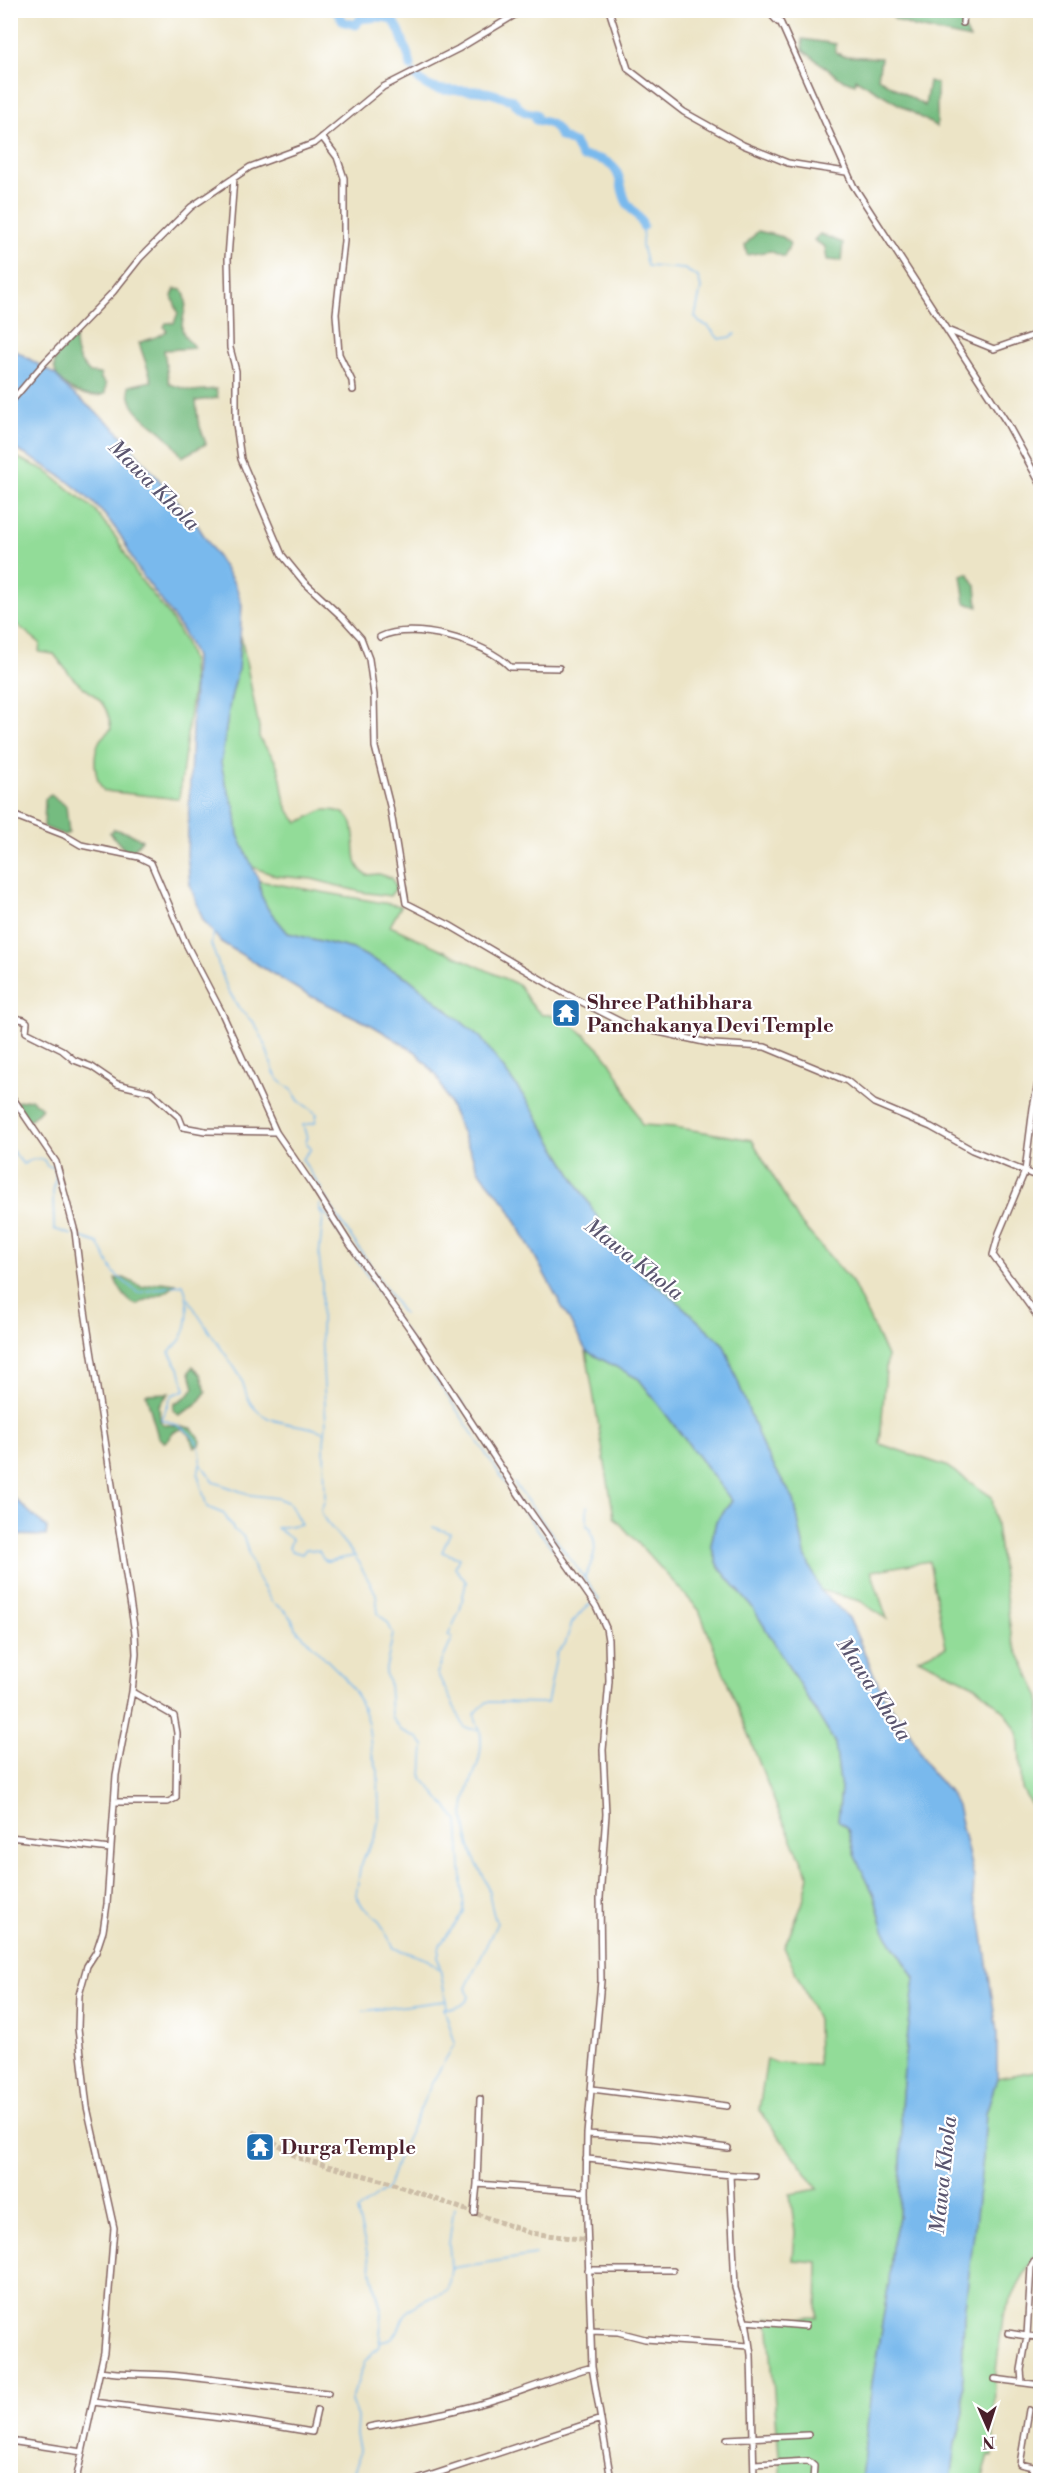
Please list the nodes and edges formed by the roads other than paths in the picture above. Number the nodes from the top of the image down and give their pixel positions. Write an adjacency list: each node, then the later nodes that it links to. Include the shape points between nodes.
1 (523, 10): 8 (street, via 383,87)
2 (609, 10): 9 (street, via 628,69 684,112 743,145 788,163)
3 (767, 10): 7 (street)
4 (775, 10): 7 (street)
5 (964, 10): 6 (street)
6 (963, 23)
7 (783, 26): 9 (street)
8 (322, 137): 10 (street, via 266,159); 13 (street, via 337,157 344,178 344,241 336,314 339,354)
9 (846, 172): 11 (street)
10 (234, 178): 14 (street, via 191,207 140,258); 25 (street, via 228,258 230,348 236,371 236,424 241,459 282,555 361,638 369,659 375,747 390,806 406,903 627,1025 713,1044 765,1047 847,1082 874,1103 931,1127 972,1150)
11 (946, 330): 12 (street, via 994,349); 15 (street)
12 (1041, 333)
13 (353, 390)
14 (10, 403)
15 (1041, 483)
16 (380, 637): 17 (street, via 422,630 484,650 502,658 510,667)
17 (559, 668)
18 (10, 814): 24 (street, via 81,845 151,863)
19 (10, 1017): 24 (street, via 24,1020 26,1032 117,1084 151,1092 179,1118 183,1127)
20 (1041, 1073): 22 (street)
21 (10, 1094): 28 (street, via 56,1162 75,1232 135,1632)
22 (1033, 1108): 23 (street); 25 (street)
23 (1041, 1112)
24 (276, 1132): 32 (street, via 596,1606 606,1628 609,1681 603,1750 606,1814 600,1898 601,1981)
25 (1025, 1171): 26 (street); 27 (street, via 993,1255)
26 (1041, 1176)
27 (1041, 1320)
28 (132, 1692): 29 (street); 29 (street, via 174,1716 176,1798 168,1802)
29 (114, 1802): 31 (street)
30 (10, 1837): 31 (street)
31 (110, 1849): 54 (street, via 103,1931 87,1966 78,2028 87,2107 114,2228)
32 (592, 2089): 34 (street); 35 (street)
33 (480, 2098): 40 (street)
34 (727, 2106)
35 (587, 2134): 36 (street); 37 (street)
36 (728, 2148)
37 (586, 2159): 38 (street); 41 (street)
38 (730, 2175): 39 (street); 46 (street, via 735,2288)
39 (755, 2176)
40 (477, 2184): 41 (street); 42 (street)
41 (586, 2192): 44 (street)
42 (474, 2213)
43 (1041, 2261): 50 (street, via 1031,2267)
44 (588, 2270): 45 (street); 48 (street)
45 (673, 2270)
46 (745, 2321): 47 (street); 52 (street)
47 (806, 2326)
48 (590, 2331): 52 (street); 53 (street)
49 (1008, 2333): 50 (street)
50 (1027, 2336): 51 (street); 56 (street)
51 (1041, 2337)
52 (749, 2346): 65 (street)
53 (592, 2367): 62 (street); 63 (street, via 499,2398)
54 (100, 2371): 58 (street, via 215,2379); 59 (street)
55 (995, 2379): 56 (street)
56 (1022, 2382): 57 (street)
57 (1041, 2385)
58 (328, 2393)
59 (93, 2402): 60 (street, via 312,2432); 68 (street)
60 (317, 2410)
61 (1029, 2410): 70 (street, via 1020,2464)
62 (601, 2419): 73 (street); 74 (street)
63 (369, 2427)
64 (808, 2435): 65 (street)
65 (754, 2437): 66 (street); 69 (street)
66 (727, 2439)
67 (10, 2441): 68 (street)
68 (82, 2452): 72 (street)
69 (754, 2464): 75 (street); 76 (street, via 808,2461 814,2466)
70 (1033, 2467): 71 (street); 77 (street)
71 (1041, 2468)
72 (76, 2481)
73 (417, 2481)
74 (611, 2481)
75 (754, 2481)
76 (813, 2481)
77 (1031, 2481)

